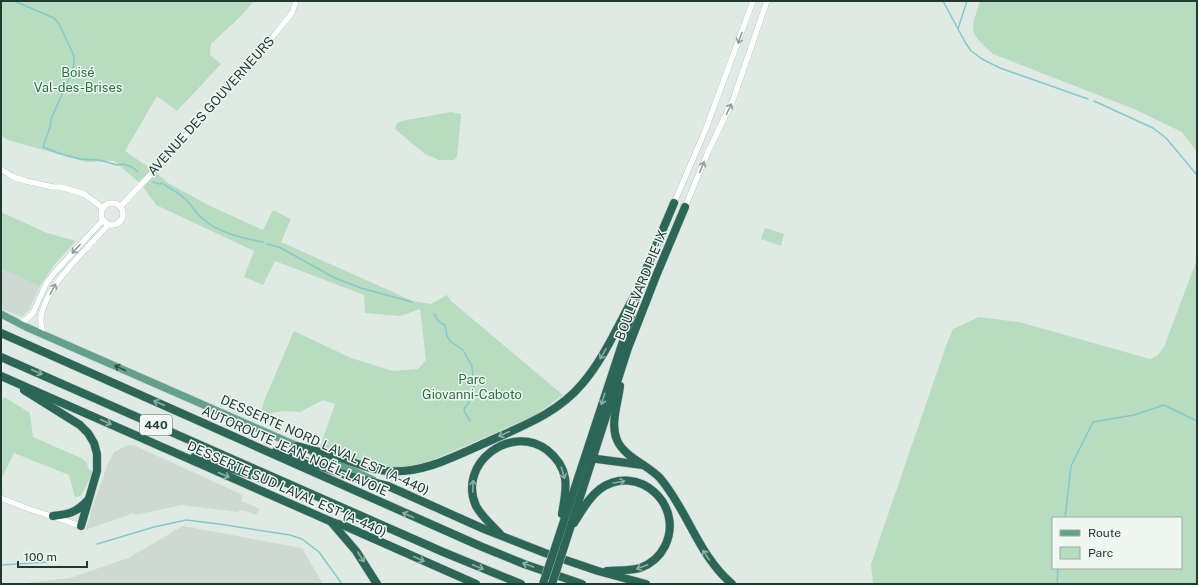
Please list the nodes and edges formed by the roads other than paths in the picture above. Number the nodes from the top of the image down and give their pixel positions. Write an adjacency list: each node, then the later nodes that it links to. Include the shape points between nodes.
1 (296, 1): 6 (street, AVENUE DES GOUVERNEURS, via 292,13 276,32)
2 (753, 1): 5 (street, BOULEVARD PIE-IX, one-way to 5, via 706,131)
3 (767, 1): 7 (street, BOULEVARD PIE-IX, one-way to 3, via 733,100)
4 (1, 169): 8 (street, via 26,182 61,187 84,194)
5 (674, 202): 11 (highway, BOULEVARD PIE-IX)
6 (120, 207): 8 (street, via 111,203); 10 (street, via 123,212 122,220 116,225)
7 (685, 207): 12 (highway, BOULEVARD PIE-IX)
8 (103, 208): 9 (street)
9 (103, 220): 10 (street); 15 (street, one-way to 15, via 54,273 33,313)
10 (108, 225): 17 (street, one-way to 10, via 41,316 55,285)
11 (657, 244): 12 (highway, via 663,244); 13 (highway, BOULEVARD PIE-IX)
12 (667, 250): 19 (highway, BOULEVARD PIE-IX)
13 (636, 293): 22 (highway, one-way to 22, via 598,362 582,384 553,410 518,428 436,464 406,471 373,470 342,458); 24 (highway, BOULEVARD PIE-IX, one-way to 24)
14 (1, 314): 15 (main road, DESSERTE NORD LAVAL EST (A-440))
15 (20, 323): 17 (main road, DESSERTE NORD LAVAL EST (A-440))
16 (1, 333): 21 (highway, AUTOROUTE JEAN-NOËL-LAVOIE / 440, one-way to 16)
17 (43, 334): 22 (main road, DESSERTE NORD LAVAL EST (A-440), one-way to 17)
18 (1, 357): 28 (highway, 440, one-way to 28)
19 (622, 365): 25 (highway, BOULEVARD PIE-IX); 26 (highway, via 614,421 615,433 621,447)
20 (3, 377): 23 (highway, DESSERTE SUD LAVAL EST (A-440), one-way to 23); 30 (highway, via 75,422 90,436 97,450 98,463)
21 (231, 435): 27 (highway, via 352,477); 43 (highway, AUTOROUTE JEAN-NOËL-LAVOIE / 440, one-way to 21, via 480,546)
22 (297, 446): 27 (main road, DESSERTE NORD LAVAL EST (A-440))
23 (163, 447): 28 (highway); 32 (highway, DESSERTE SUD LAVAL EST (A-440), one-way to 32)
24 (584, 457): 25 (highway); 36 (highway, BOULEVARD PIE-IX)
25 (593, 459): 26 (highway); 34 (highway, BOULEVARD PIE-IX)
26 (644, 466): 45 (highway, one-way to 26, via 709,559 665,485 656,474)
27 (388, 486): 35 (highway, DESSERTE NORD LAVAL EST (A-440))
28 (312, 494): 40 (highway, 440, one-way to 40)
29 (1, 498): 31 (street)
30 (88, 499): 31 (highway, via 75,512); 33 (highway)
31 (53, 516): 33 (street)
32 (332, 522): 38 (highway, one-way to 38, via 356,551); 39 (highway, DESSERTE SUD LAVAL EST (A-440), one-way to 39)
33 (81, 526)
34 (570, 528): 36 (highway, BOULEVARD PIE-IX); 37 (highway, one-way to 37, via 592,496 613,482 642,484 663,502 670,530 664,548 658,556 648,564 635,569)
35 (504, 537): 36 (highway, one-way to 36, via 484,518 477,506 473,495 474,477 480,463 490,451 507,443 522,441 535,443 550,453 560,464 564,474 565,493); 37 (highway, DESSERTE NORD LAVAL EST (A-440))
36 (559, 544): 41 (highway, BOULEVARD PIE-IX, bridge); 42 (highway, BOULEVARD PIE-IX, bridge)
37 (598, 571): 44 (highway, DESSERTE NORD LAVAL EST (A-440))
38 (377, 584)
39 (476, 584)
40 (521, 584)
41 (543, 584)
42 (552, 584)
43 (582, 584)
44 (646, 584)
45 (732, 584)

